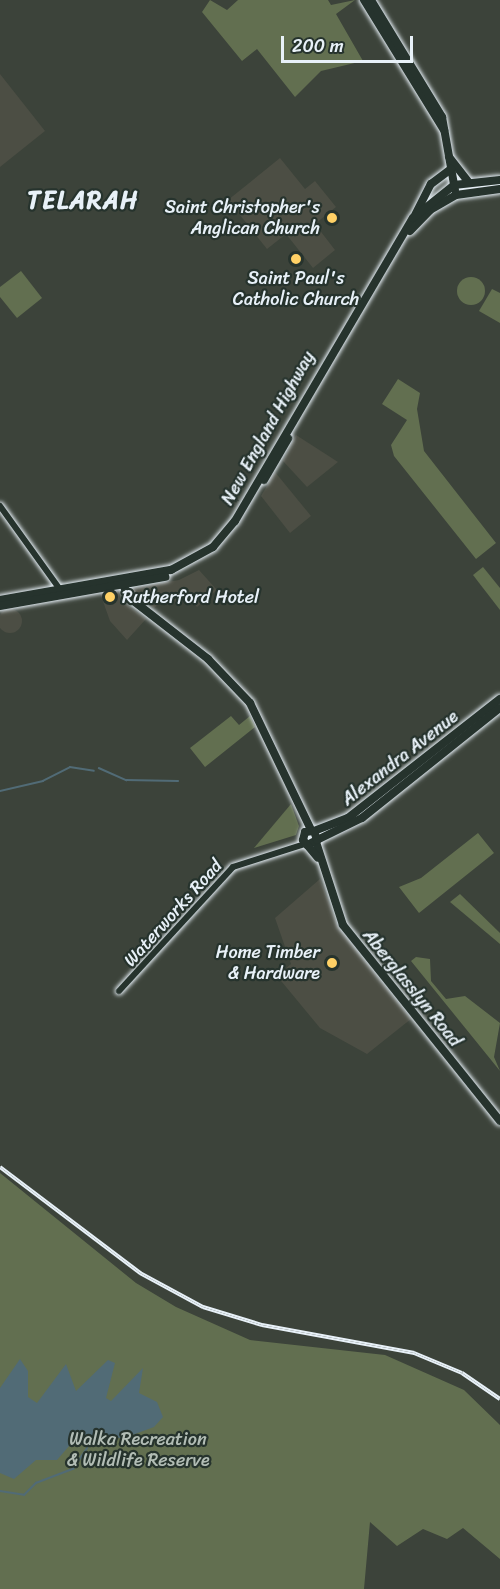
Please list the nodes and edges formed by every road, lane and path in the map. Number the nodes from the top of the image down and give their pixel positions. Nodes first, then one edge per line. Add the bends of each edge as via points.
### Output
1 (364, 0) edge
2 (371, 0) edge
3 (444, 130) junction
4 (448, 156) junction
5 (450, 169) junction
6 (500, 180) edge
7 (468, 181) junction
8 (454, 185) junction
9 (500, 189) edge
10 (456, 195) junction
11 (413, 218) junction
12 (0, 506) edge
13 (116, 579) junction
14 (124, 584) junction
15 (59, 588) junction
16 (0, 600) edge
17 (0, 606) edge
18 (500, 699) edge
19 (500, 708) edge
20 (307, 836) junction
21 (317, 841) junction
22 (320, 862) junction
23 (119, 991) dead end
24 (500, 1121) edge

1 - 3 main road
2 - 3 main road via 439,112
3 - 4 main road
4 - 5 main road
4 - 7 main road
5 - 8 main road
5 - 11 main road via 431,184
6 - 7 highway, New England Highway
7 - 8 highway, New England Highway
8 - 10 main road
8 - 11 highway, New England Highway
9 - 10 highway, New England Highway
10 - 14 highway, New England Highway via 430,210 408,235 222,546 187,570
11 - 13 highway, New England Highway via 224,537 186,565
12 - 15 street
13 - 14 main road
13 - 15 highway, New England Highway
14 - 17 highway, New England Highway
14 - 20 main road via 131,599 203,654 245,697 302,813
15 - 16 highway, New England Highway
18 - 20 main road, Alexandra Avenue via 348,818
19 - 21 main road, Alexandra Avenue via 362,818
20 - 21 main road, Aberglasslyn Road
20 - 22 main road, Aberglasslyn Road
20 - 23 street, Waterworks Road via 233,867
21 - 22 main road, Aberglasslyn Road
22 - 24 main road, Aberglasslyn Road via 343,925

